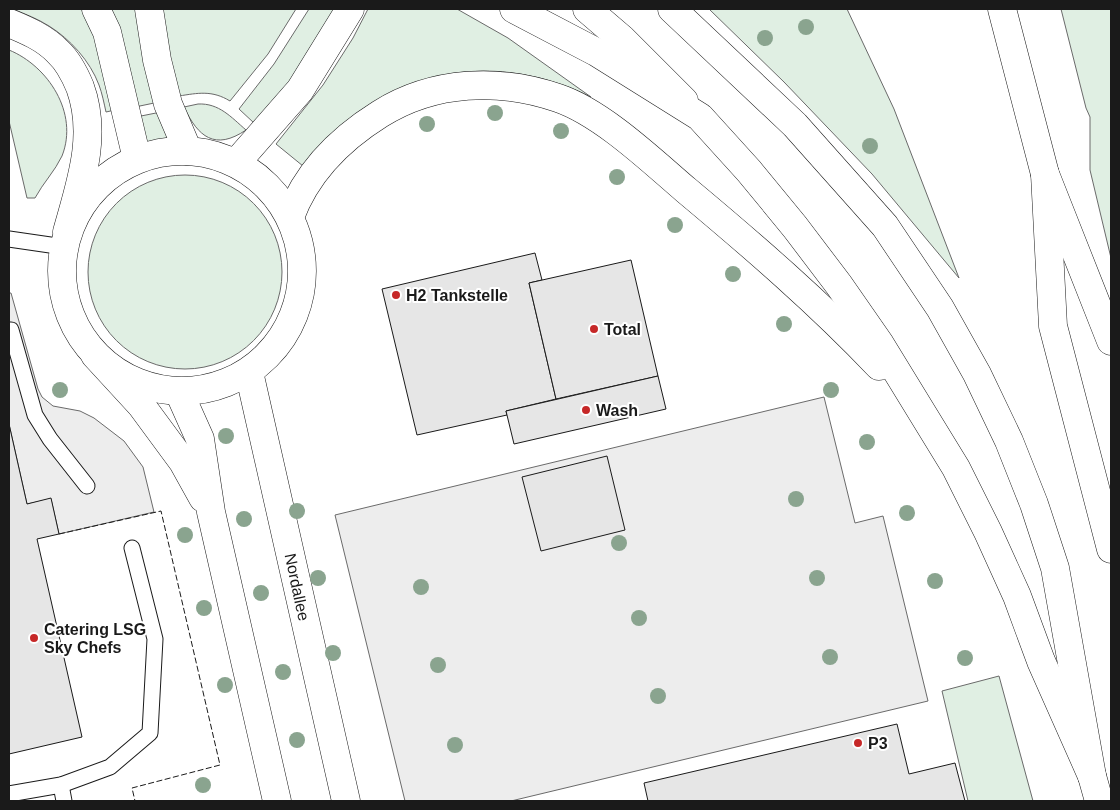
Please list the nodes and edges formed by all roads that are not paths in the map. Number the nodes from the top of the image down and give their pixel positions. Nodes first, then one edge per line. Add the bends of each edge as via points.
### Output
1 (96, 9) edge
2 (149, 9) edge
3 (350, 9) edge
4 (587, 9) edge
5 (672, 9) edge
6 (1002, 9) edge
7 (517, 10) edge
8 (9, 23) edge
9 (700, 117) junction
10 (188, 150) junction
11 (137, 158) junction
12 (236, 163) junction
13 (1045, 174) junction
14 (290, 217) junction
15 (9, 239) edge
16 (65, 240) junction
17 (9, 330) edge
18 (1111, 341) edge
19 (95, 355) junction
20 (249, 372) junction
21 (179, 392) junction
22 (918, 406) junction
23 (87, 486) dead end
24 (211, 512) junction
25 (132, 548) dead end
26 (1111, 548) edge
27 (61, 785) junction
28 (1095, 789) edge
29 (9, 794) edge
30 (64, 801) edge
31 (278, 801) edge
32 (346, 801) edge

1 - 11 main road via 106,32
2 - 10 main road via 168,104
3 - 12 main road via 300,90
4 - 9 main road
5 - 28 main road via 795,125 885,226 940,308 976,374 1013,450 1055,568
6 - 13 main road
7 - 9 main road via 596,52
8 - 16 main road via 40,38 58,52 74,74 83,97 88,121 85,161
9 - 22 main road via 761,184 839,284
10 - 11 main road
10 - 12 main road
11 - 16 main road via 113,172 88,196 76,213
12 - 14 main road via 267,186
13 - 18 main road
13 - 26 main road via 1053,326
14 - 20 main road via 298,238 302,285 293,319 275,348
14 - 22 main road via 309,178 331,152 362,125 406,101 453,87 482,84 506,85 553,96 607,126 735,231 839,326
15 - 16 lane
16 - 19 main road via 61,267 68,312
17 - 23 lane via 34,415
19 - 21 main road via 134,382
19 - 24 main road via 160,431
20 - 21 main road via 204,390
20 - 32 main road, Nordallee
21 - 24 main road via 200,439
22 - 28 main road via 956,468 988,532
24 - 31 main road
25 - 27 lane via 155,639 150,733 110,767
27 - 29 lane
27 - 30 lane

